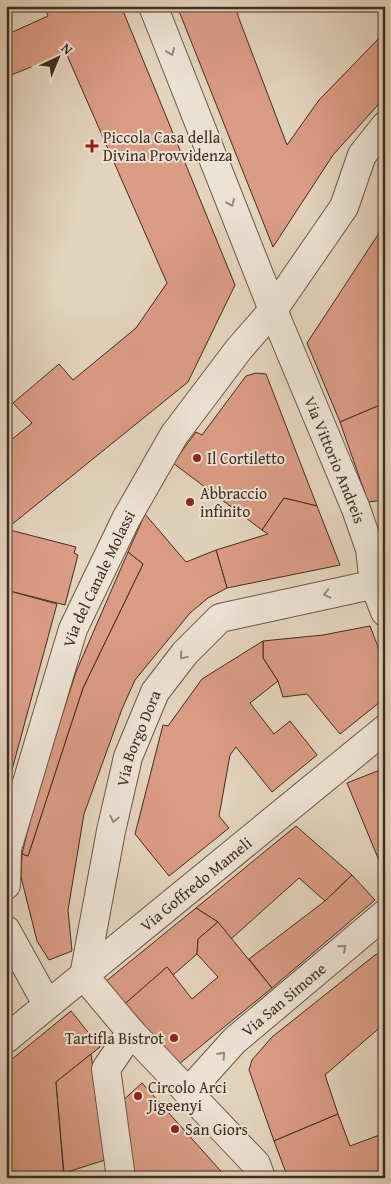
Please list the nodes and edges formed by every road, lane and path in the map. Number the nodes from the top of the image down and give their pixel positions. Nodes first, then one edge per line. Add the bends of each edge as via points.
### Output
1 (153, 6) edge
2 (385, 126) edge
3 (273, 310) junction
4 (380, 583) edge
5 (385, 612) edge
6 (385, 729) edge
7 (6, 885) edge
8 (385, 914) edge
9 (6, 930) edge
10 (84, 976) junction
11 (47, 1004) junction
12 (131, 1032) junction
13 (7, 1036) edge
14 (189, 1091) junction
15 (121, 1178) edge
16 (261, 1178) edge

1 -> 3 street, Via Vittorio Andreis
2 - 3 street via 362,155 344,207
3 - 4 street, Via Vittorio Andreis via 356,509
3 - 7 street, Via del Canale Molassi via 174,435 126,519 73,629 7,849
4 - 5 street, Via Vittorio Andreis
4 -> 10 street, Via Borgo Dora via 220,618 185,653 155,692 128,756
6 - 10 street, Via Goffredo Mameli
14 -> 8 street, Via San Simone via 234,1041
9 - 11 street
10 - 11 street, Via Goffredo Mameli
10 - 12 street
11 - 13 street, Via Goffredo Mameli
12 - 14 street
12 - 15 street via 106,1069
14 - 16 street via 256,1164

